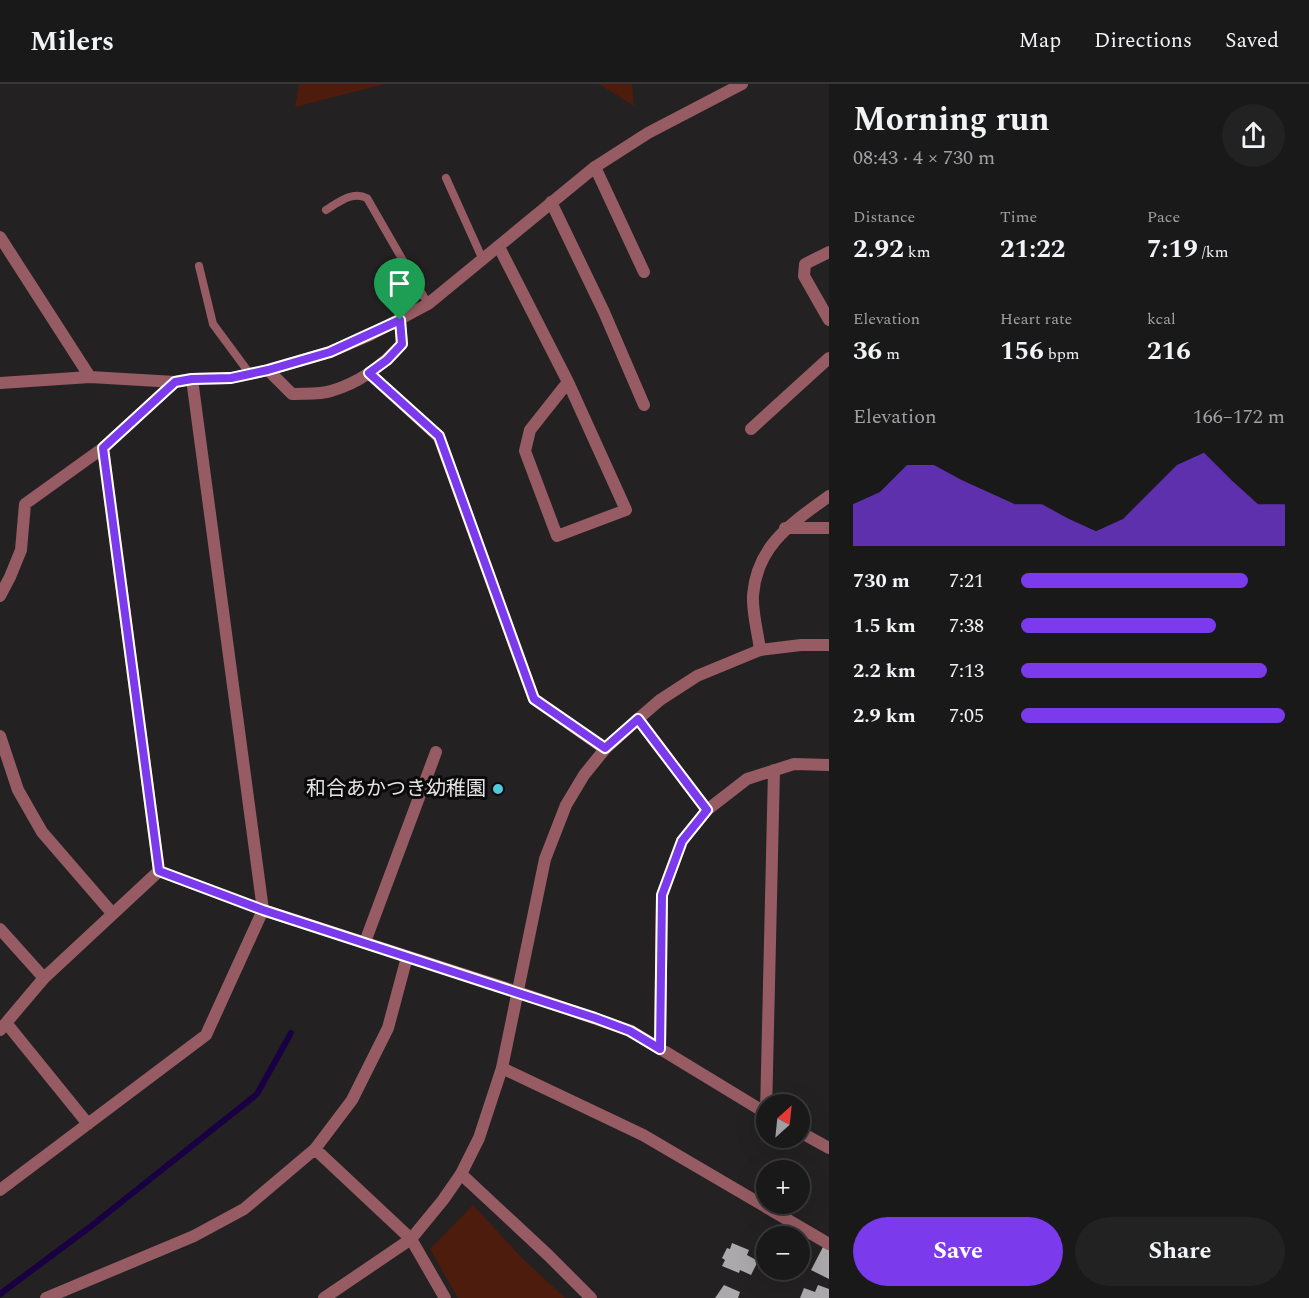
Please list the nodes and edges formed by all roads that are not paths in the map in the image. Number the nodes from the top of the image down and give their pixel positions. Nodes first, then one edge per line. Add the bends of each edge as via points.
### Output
1 (742, 84) edge
2 (595, 167) junction
3 (446, 178) dead end
4 (551, 202) junction
5 (326, 210) dead end
6 (0, 237) edge
7 (499, 248) junction
8 (829, 252) edge
9 (483, 260) junction
10 (199, 266) dead end
11 (644, 272) dead end
12 (428, 304) junction
13 (400, 320) junction
14 (829, 320) edge
15 (829, 358) edge
16 (268, 370) junction
17 (369, 373) junction
18 (249, 374) junction
19 (90, 377) junction
20 (192, 379) junction
21 (175, 382) junction
22 (568, 382) junction
23 (0, 383) edge
24 (644, 405) dead end
25 (751, 429) dead end
26 (103, 448) junction
27 (829, 496) edge
28 (785, 528) junction
29 (829, 528) edge
30 (0, 596) edge
31 (829, 645) edge
32 (760, 650) junction
33 (638, 719) junction
34 (0, 736) edge
35 (605, 748) junction
36 (436, 752) dead end
37 (829, 765) edge
38 (774, 770) junction
39 (707, 810) junction
40 (159, 871) junction
41 (263, 910) junction
42 (112, 913) junction
43 (0, 929) edge
44 (365, 942) junction
45 (407, 957) junction
46 (44, 978) junction
47 (518, 992) junction
48 (3, 1027) edge
49 (660, 1049) junction
50 (502, 1068) junction
51 (766, 1094) edge
52 (756, 1107) edge
53 (88, 1124) junction
54 (810, 1137) edge
55 (829, 1148) edge
56 (315, 1149) junction
57 (461, 1174) junction
58 (0, 1190) edge
59 (411, 1239) junction
60 (829, 1244) edge
61 (46, 1298) edge
62 (324, 1298) edge
63 (445, 1298) edge
64 (591, 1298) edge

1 - 2 street via 648,133
2 - 4 street
2 - 11 street
3 - 9 lane
4 - 7 street
4 - 24 street
5 - 12 lane via 350,196 367,198
6 - 19 street
7 - 9 street
7 - 22 street
8 - 14 street via 805,264 804,276
9 - 12 street
10 - 18 lane via 213,324
12 - 13 street
13 - 16 street via 330,352
13 - 17 street via 402,344
15 - 25 street
16 - 17 street via 292,394 330,392
16 - 18 street
17 - 35 street via 439,436 534,699
18 - 20 street
19 - 21 street
19 - 23 street
20 - 21 street
20 - 41 street
21 - 26 street
22 - 22 street via 626,510 557,536 525,451 530,430
26 - 30 street via 25,504 21,550
26 - 40 street
27 - 28 street
28 - 29 street
28 - 32 street via 767,550 753,596
31 - 32 street
32 - 33 street via 697,676
33 - 35 street
33 - 39 street
34 - 42 street via 18,790 42,832
35 - 47 street via 566,805 545,859
36 - 44 street
37 - 38 street via 794,764
38 - 39 street via 747,779
38 - 51 street
39 - 49 street via 682,841 662,895
40 - 41 street
40 - 42 street
41 - 44 street
41 - 53 street via 206,1035
42 - 46 street
43 - 46 street
44 - 45 street
45 - 47 street
45 - 56 street via 388,1028 352,1100
46 - 48 street
47 - 49 street via 630,1031
47 - 50 street
48 - 53 street
49 - 52 street
50 - 57 street via 479,1138
50 - 60 street via 643,1135
53 - 58 street
54 - 55 street
56 - 59 street
56 - 61 street via 244,1209 194,1236
57 - 59 street
57 - 64 street
59 - 62 street
59 - 63 street

